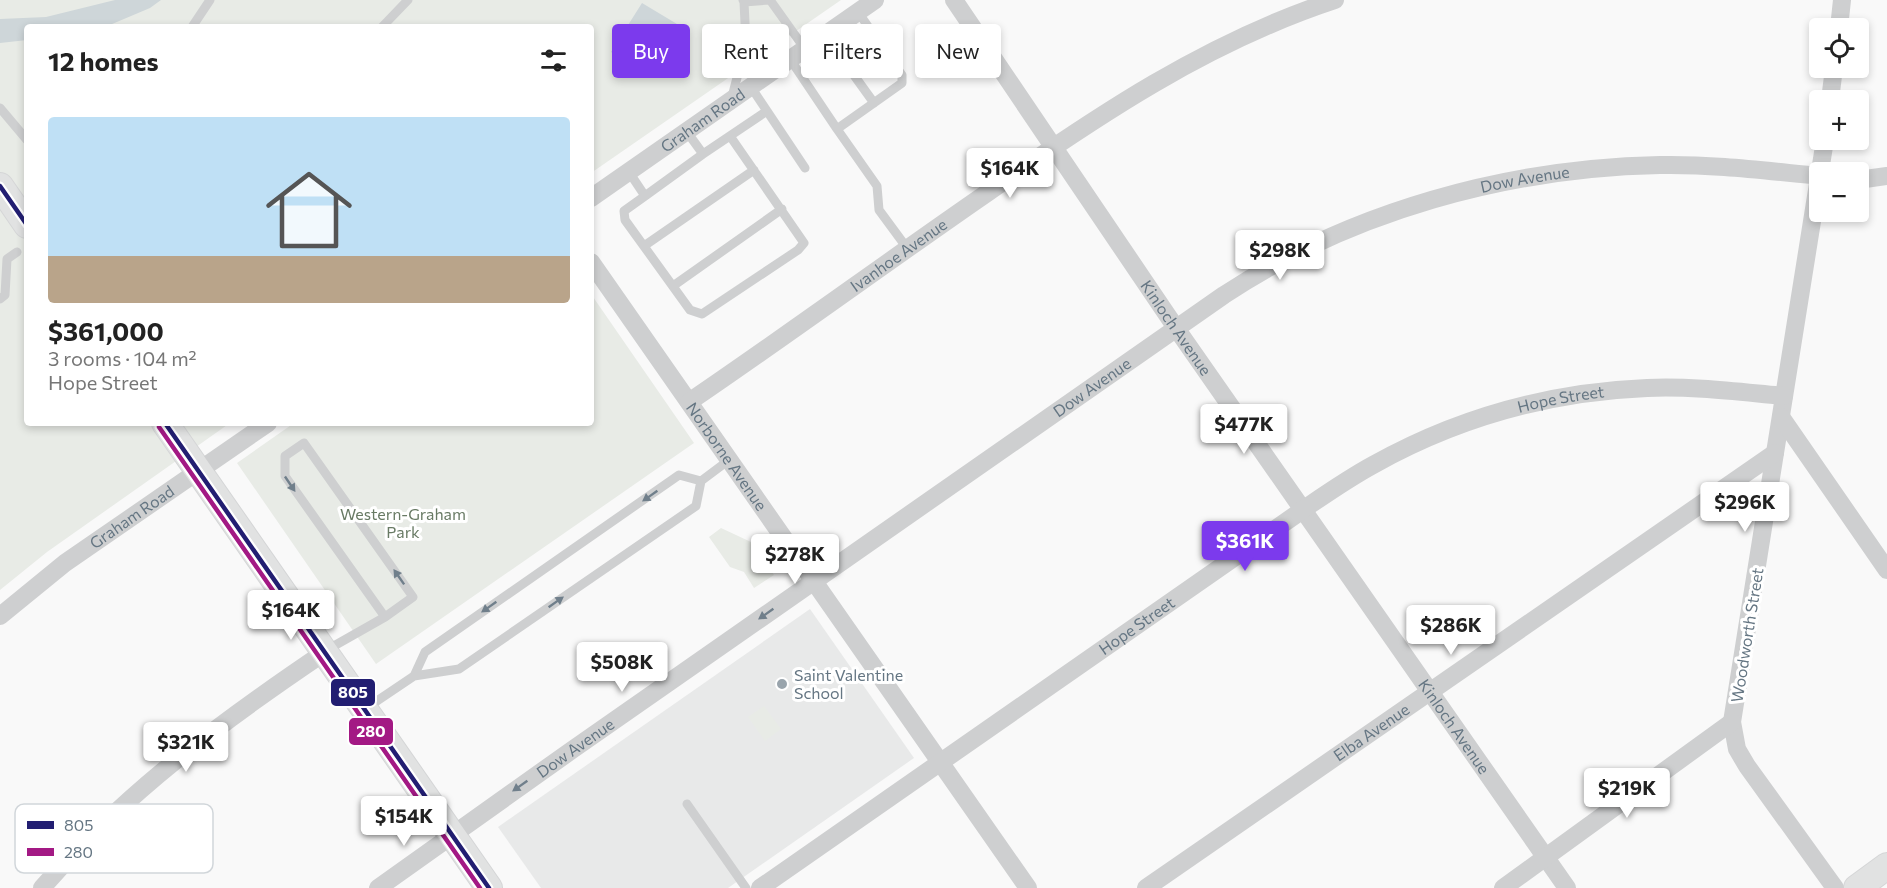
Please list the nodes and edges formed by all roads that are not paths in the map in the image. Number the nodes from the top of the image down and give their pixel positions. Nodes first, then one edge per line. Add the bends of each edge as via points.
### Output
1 (210, 0) edge
2 (408, 0) edge
3 (769, 0) edge
4 (875, 0) edge
5 (954, 0) edge
6 (1335, 0) edge
7 (1842, 0) edge
8 (743, 1) edge
9 (858, 12) junction
10 (1840, 18) edge
11 (194, 24) edge
12 (385, 24) edge
13 (841, 24) edge
14 (801, 51) edge
15 (797, 54) junction
16 (856, 78) edge
17 (751, 87) junction
18 (731, 100) junction
19 (874, 103) junction
20 (0, 108) edge
21 (767, 111) junction
22 (837, 129) junction
23 (687, 132) junction
24 (24, 136) edge
25 (730, 136) junction
26 (1054, 146) junction
27 (703, 154) junction
28 (805, 168) dead end
29 (754, 170) junction
30 (629, 172) junction
31 (1809, 175) edge
32 (1886, 178) edge
33 (1869, 179) edge
34 (0, 186) edge
35 (594, 196) edge
36 (645, 196) junction
37 (782, 209) junction
38 (24, 221) edge
39 (1812, 222) edge
40 (644, 246) junction
41 (907, 248) junction
42 (17, 252) dead end
43 (3, 257) edge
44 (594, 266) edge
45 (673, 286) junction
46 (0, 299) edge
47 (1176, 328) junction
48 (1784, 396) junction
49 (689, 402) junction
50 (1781, 417) junction
51 (167, 426) edge
52 (264, 426) edge
53 (1775, 453) junction
54 (729, 460) junction
55 (198, 471) junction
56 (701, 481) junction
57 (1304, 509) junction
58 (1887, 570) edge
59 (814, 580) junction
60 (0, 616) edge
61 (386, 617) junction
62 (325, 652) junction
63 (414, 676) junction
64 (1430, 693) junction
65 (364, 709) junction
66 (1732, 722) junction
67 (941, 762) junction
68 (123, 804) edge
69 (687, 804) dead end
70 (451, 835) junction
71 (1545, 857) junction
72 (1887, 866) edge
73 (55, 873) edge
74 (42, 888) edge
75 (378, 888) edge
76 (489, 888) edge
77 (746, 888) edge
78 (760, 888) edge
79 (1028, 888) edge
80 (1146, 888) edge
81 (1503, 888) edge
82 (1567, 888) edge
83 (1835, 888) edge
84 (1857, 888) edge

1 - 11 lane
2 - 12 lane
3 - 8 lane
3 - 15 lane
4 - 9 street, Graham Road
5 - 26 street, Kinloch Avenue
6 - 26 street, Ivanhoe Avenue via 1251,33 1167,74
7 - 10 street
8 - 18 lane via 746,43
9 - 13 street, Graham Road
9 - 19 lane via 902,75 902,83
14 - 15 street, Graham Road
15 - 17 street, Graham Road
15 - 22 lane
16 - 19 lane
17 - 18 street, Graham Road
17 - 21 lane
18 - 23 street, Graham Road
19 - 22 lane
20 - 24 lane
21 - 25 lane
21 - 28 lane
22 - 41 lane via 876,186 879,210
23 - 27 lane
23 - 30 street, Graham Road
25 - 27 lane
25 - 29 lane
26 - 41 street, Ivanhoe Avenue
26 - 47 street, Kinloch Avenue
27 - 36 lane
29 - 37 lane
29 - 40 lane
30 - 35 street, Graham Road
30 - 36 lane
31 - 47 street, Dow Avenue via 1660,165 1566,172 1478,188 1397,212 1312,245 1251,277
32 - 33 street
34 - 38 main road
36 - 40 lane via 624,211 625,220
37 - 45 lane
37 - 45 lane via 804,243 798,250 702,314 690,310
39 - 48 street, Woodworth Street
40 - 45 lane
41 - 49 street, Ivanhoe Avenue
42 - 43 lane
43 - 46 lane via 5,295
44 - 49 street, Norborne Avenue
47 - 57 street, Kinloch Avenue
47 - 59 street, Dow Avenue
48 - 50 street, Woodworth Street
48 - 57 street, Hope Street via 1649,388 1546,400 1477,419 1418,442 1371,466
49 - 54 street, Norborne Avenue
50 - 53 street, Woodworth Street
50 - 58 street
51 - 55 main road
52 - 55 street, Graham Road
53 - 64 street, Elba Avenue
53 - 66 street, Woodworth Street
54 - 56 lane
54 - 59 street, Norborne Avenue
55 - 60 street, Graham Road via 65,563
55 - 62 main road
56 -> 63 lane via 680,475 425,652
63 -> 56 lane via 459,669 696,506
57 - 64 street, Kinloch Avenue
57 - 67 street, Hope Street
59 - 67 street, Norborne Avenue
59 -> 70 street, Dow Avenue
61 -> 61 lane via 413,597 304,443 285,456 285,476
61 - 62 lane
62 - 65 main road
62 - 68 street via 212,731
63 - 65 lane
64 - 71 street, Kinloch Avenue
64 - 80 street, Elba Avenue
65 - 70 main road
66 - 71 street
66 - 83 street, Woodworth Street via 1737,749 1747,766
67 - 78 street, Hope Street
67 - 79 street, Norborne Avenue
69 - 77 lane
70 - 75 street, Dow Avenue
70 - 76 main road
71 - 81 street
71 - 82 street, Kinloch Avenue
72 - 84 main road
73 - 74 street

